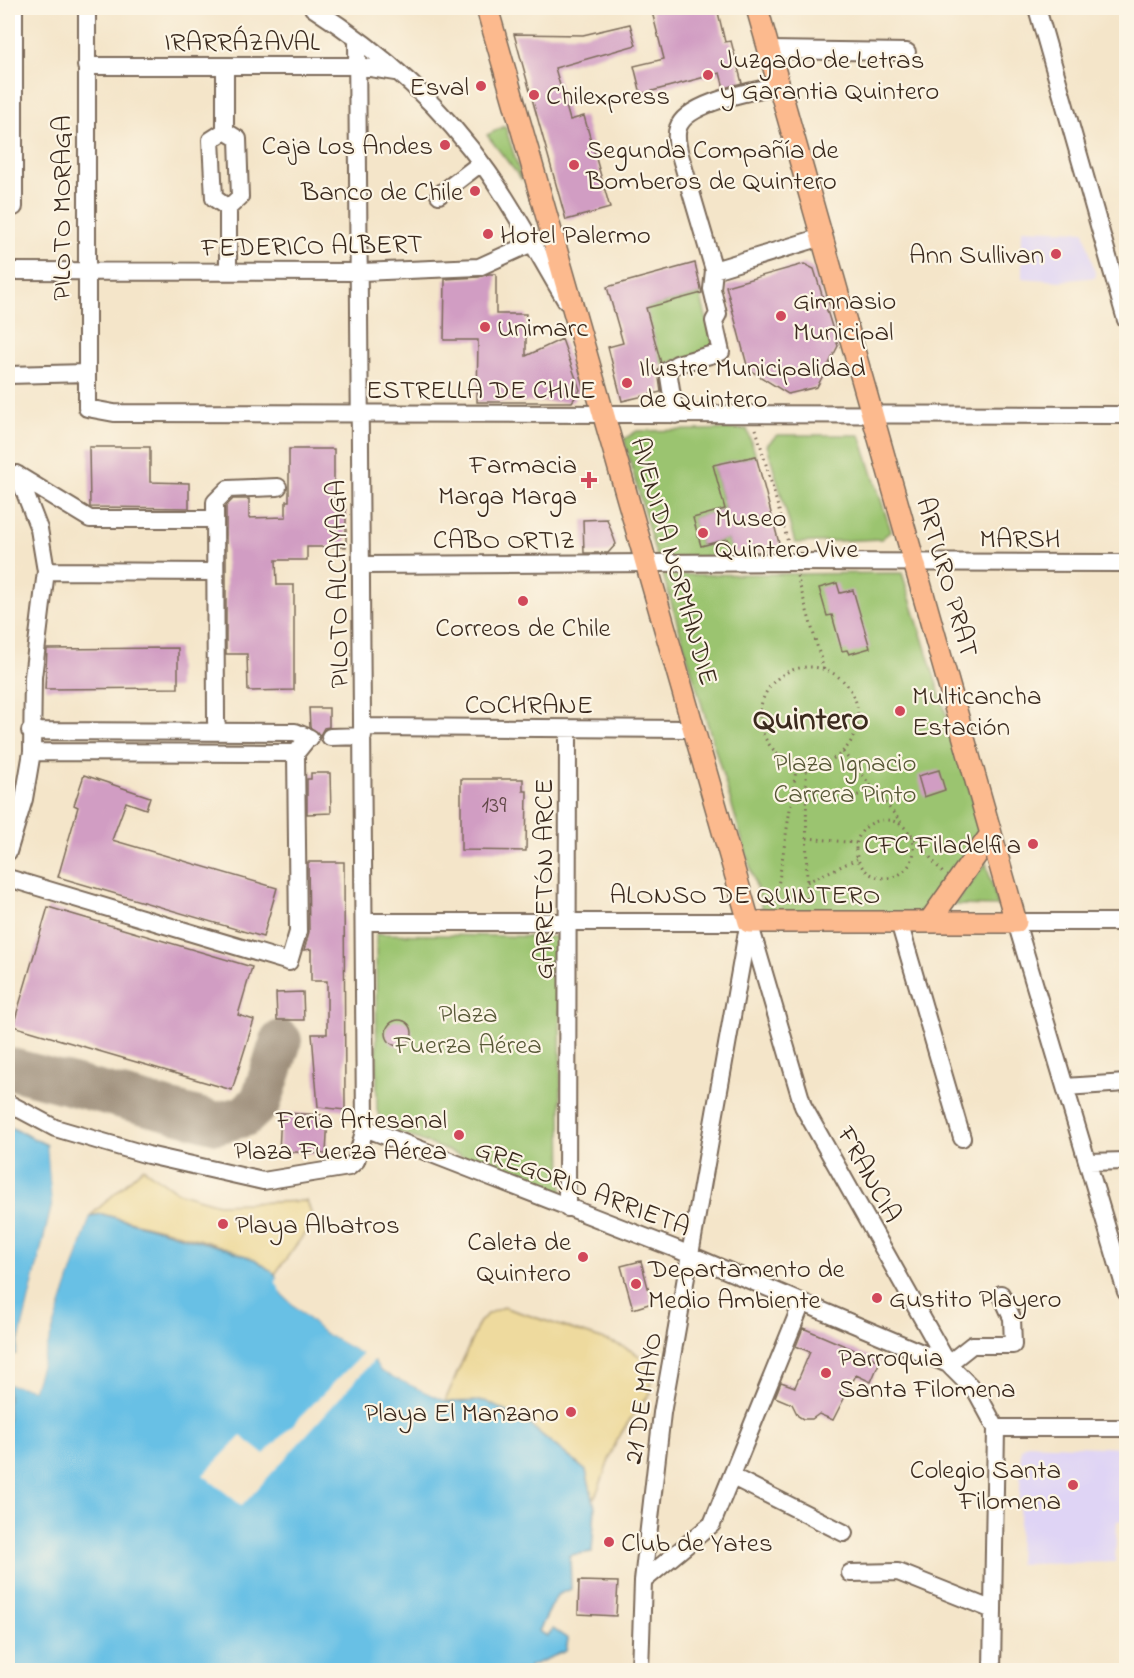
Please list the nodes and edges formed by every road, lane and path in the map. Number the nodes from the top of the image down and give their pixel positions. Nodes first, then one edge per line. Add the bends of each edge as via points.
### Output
1 (14, 8) edge
2 (87, 8) edge
3 (313, 8) edge
4 (487, 8) edge
5 (757, 8) edge
6 (1037, 8) edge
7 (357, 39) junction
8 (769, 50) junction
9 (907, 52) dead end
10 (86, 66) junction
11 (225, 66) junction
12 (358, 66) junction
13 (398, 72) junction
14 (779, 85) junction
15 (11, 119) edge
16 (225, 131) junction
17 (482, 163) junction
18 (439, 195) dead end
19 (14, 207) dead end
20 (228, 208) junction
21 (822, 237) junction
22 (532, 243) junction
23 (714, 270) junction
24 (228, 271) junction
25 (8, 272) edge
26 (88, 272) junction
27 (361, 272) junction
28 (576, 317) junction
29 (1126, 320) edge
30 (87, 373) junction
31 (8, 375) edge
32 (87, 408) joint
33 (361, 414) junction
34 (603, 414) junction
35 (675, 415) junction
36 (752, 415) junction
37 (1126, 415) edge
38 (873, 416) junction
39 (13, 472) edge
40 (278, 487) dead end
41 (215, 519) junction
42 (793, 562) junction
43 (646, 563) junction
44 (914, 563) junction
45 (1126, 563) edge
46 (362, 565) junction
47 (46, 571) junction
48 (215, 572) junction
49 (824, 670) junction
50 (693, 729) junction
51 (568, 730) junction
52 (30, 731) junction
53 (218, 732) junction
54 (364, 732) junction
55 (330, 737) dead end
56 (32, 752) junction
57 (843, 752) junction
58 (296, 753) junction
59 (797, 764) junction
60 (806, 764) junction
61 (871, 789) junction
62 (792, 792) junction
63 (806, 798) junction
64 (904, 825) junction
65 (991, 834) junction
66 (807, 838) junction
67 (856, 843) junction
68 (8, 852) edge
69 (857, 859) junction
70 (8, 878) edge
71 (807, 883) junction
72 (954, 886) junction
73 (364, 922) junction
74 (749, 922) junction
75 (773, 922) junction
76 (807, 922) junction
77 (899, 922) junction
78 (929, 922) junction
79 (1016, 922) junction
80 (1126, 922) edge
81 (569, 923) junction
82 (1126, 1083) edge
83 (1065, 1087) junction
84 (8, 1103) edge
85 (365, 1128) junction
86 (962, 1138) dead end
87 (1126, 1161) edge
88 (1088, 1162) junction
89 (567, 1208) junction
90 (691, 1257) junction
91 (1126, 1292) edge
92 (1001, 1294) dead end
93 (802, 1303) junction
94 (948, 1364) junction
95 (996, 1428) junction
96 (1126, 1428) edge
97 (733, 1477) junction
98 (844, 1533) dead end
99 (850, 1573) dead end
100 (643, 1581) junction
101 (993, 1610) junction
102 (640, 1671) edge
103 (992, 1671) edge

1 - 15 street
2 - 10 street, PILOTO MORAGA
3 - 7 street
4 - 28 main road, AVENIDA NORMANDIE
5 - 8 main road, ARTURO PRAT
6 - 29 street
7 - 12 street, PILOTO ALCAYAGA
7 - 13 street
8 - 9 street
8 - 14 main road, ARTURO PRAT
10 - 11 street, IRARRÁZAVAL
10 - 26 street, PILOTO MORAGA
11 - 12 street, IRARRÁZAVAL
11 - 16 street
12 - 13 street, IRARRÁZAVAL
12 - 27 street, PILOTO ALCAYAGA
13 - 17 street
14 - 21 main road, ARTURO PRAT
14 - 23 street via 710,104 683,119 678,128 680,155
15 - 19 street
16 - 20 street via 238,139 240,197
16 - 20 street via 211,140 214,198
17 - 18 street
17 - 22 street
20 - 24 street
21 - 23 street
21 - 38 main road, ARTURO PRAT
22 - 27 street, FEDERICO ALBERT via 479,267
22 - 28 street
23 - 35 street via 712,289 718,315 714,321 721,352 668,370
24 - 26 street, FEDERICO ALBERT
24 - 27 street, FEDERICO ALBERT
25 - 26 street, FEDERICO ALBERT
26 - 30 street, PILOTO MORAGA
27 - 33 street, PILOTO ALCAYAGA
28 - 34 main road, AVENIDA NORMANDIE
30 - 31 street
30 - 32 street, PILOTO MORAGA
32 - 33 street, ESTRELLA DE CHILE via 114,412
33 - 34 street, ESTRELLA DE CHILE
33 - 46 street, PILOTO ALCAYAGA
34 - 35 street, ESTRELLA DE CHILE
34 - 43 main road, AVENIDA NORMANDIE
35 - 36 street, ESTRELLA DE CHILE
36 - 38 street, ESTRELLA DE CHILE
36 - 42 path
37 - 38 street, ESTRELLA DE CHILE
38 - 44 main road, ARTURO PRAT
39 - 41 street via 90,519
39 - 47 street via 39,529
40 - 41 street via 228,489 216,502
41 - 48 street
42 - 43 street, CABO ORTIZ
42 - 44 street, MARSH
42 - 49 path
43 - 46 street, CABO ORTIZ
43 - 50 main road, AVENIDA NORMANDIE
44 - 45 street, MARSH
44 - 65 main road, ARTURO PRAT
46 - 54 street, PILOTO ALCAYAGA
47 - 48 street
47 - 52 street
48 - 53 street
49 - 57 path via 846,683 857,704 854,737
49 - 59 path via 796,668 784,674 771,685 762,702 762,733 781,757
50 - 51 street, COCHRANE
50 - 74 main road, AVENIDA NORMANDIE
51 - 54 street, COCHRANE
51 - 81 street, GARRETÓN ARCE
52 - 53 street
52 - 56 street
53 - 58 street via 295,732 309,738
54 - 55 street, COCHRANE
54 - 73 street, PILOTO ALCAYAGA
56 - 58 street
56 - 68 street via 24,799
57 - 60 path via 828,761
57 - 61 path
58 - 70 street via 298,932 289,962
59 - 60 path
59 - 62 path
60 - 63 path
61 - 63 path via 835,801
61 - 64 path
62 - 63 path
62 - 75 path
63 - 66 path
64 - 67 path via 885,819 873,822 862,830
64 - 69 path via 915,844 914,858 907,869 895,877 880,878 865,871
64 - 72 path
65 - 72 main road
65 - 79 main road, ARTURO PRAT
66 - 67 path
66 - 71 path
67 - 69 path
69 - 71 path
71 - 76 path
72 - 78 main road
73 - 81 street, ALONSO DE QUINTERO
73 - 85 street, PILOTO ALCAYAGA
74 - 75 main road, ALONSO DE QUINTERO
74 - 81 street, ALONSO DE QUINTERO
74 - 90 street, 21 DE MAYO
74 - 94 street, FRANCIA via 803,1106
75 - 76 main road, ALONSO DE QUINTERO
76 - 77 main road, ALONSO DE QUINTERO
77 - 78 main road, ALONSO DE QUINTERO
77 - 86 street
78 - 79 main road, ALONSO DE QUINTERO
79 - 80 street, ALONSO DE QUINTERO
79 - 83 street, ARTURO PRAT
81 - 89 street, GARRETÓN ARCE
82 - 83 street
83 - 88 street, ARTURO PRAT
84 - 85 street, PILOTO ALCAYAGA via 55,1128 148,1155 263,1181 349,1167 356,1161
85 - 89 street, GREGORIO ARRIETA
87 - 88 street
88 - 91 street, ARTURO PRAT
89 - 90 street, GREGORIO ARRIETA
90 - 93 street, GREGORIO ARRIETA
90 - 100 street, 21 DE MAYO via 662,1413
92 - 94 street via 1012,1318 1013,1344 972,1345
93 - 94 street, GREGORIO ARRIETA
93 - 97 street
94 - 95 street, FRANCIA via 977,1393
95 - 96 street
95 - 101 street
97 - 98 street
97 - 100 street via 712,1524
99 - 101 street via 898,1572
100 - 102 street, 21 DE MAYO
101 - 103 street

